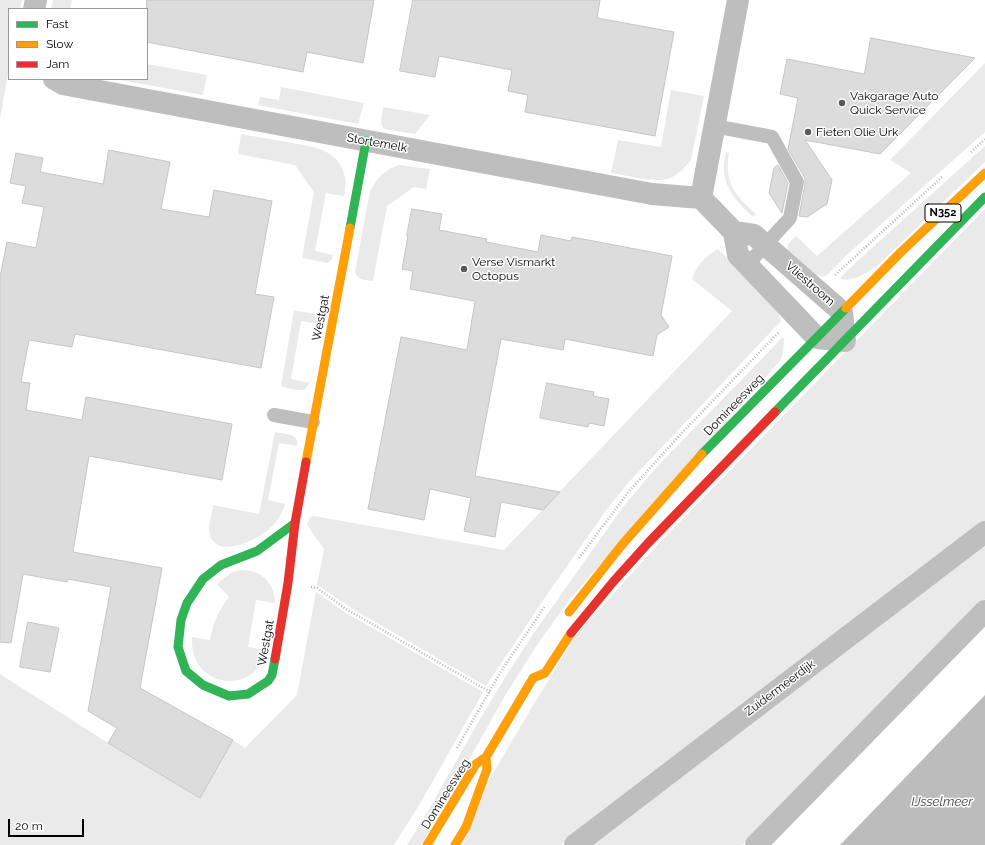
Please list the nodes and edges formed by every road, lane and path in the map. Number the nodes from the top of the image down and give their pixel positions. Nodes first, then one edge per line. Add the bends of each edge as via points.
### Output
1 (738, 0) edge
2 (56, 80) edge
3 (714, 126) junction
4 (985, 139) edge
5 (366, 141) junction
6 (968, 155) dead end
7 (985, 173) edge
8 (945, 175) dead end
9 (701, 198) junction
10 (985, 198) edge
11 (734, 232) junction
12 (766, 245) junction
13 (747, 265) junction
14 (832, 278) dead end
15 (842, 312) junction
16 (817, 338) junction
17 (845, 341) junction
18 (274, 415) dead end
19 (314, 422) junction
20 (295, 523) junction
21 (985, 532) edge
22 (318, 588) dead end
23 (985, 611) edge
24 (565, 618) dead end
25 (533, 665) dead end
26 (533, 678) junction
27 (490, 692) dead end
28 (486, 757) junction
29 (428, 845) edge
30 (455, 845) edge
31 (575, 845) edge
32 (756, 845) edge

1 - 3 street
2 - 5 street, Stortemelk via 73,86
3 - 9 street
3 - 12 lane via 772,137 797,182 790,218
4 - 6 path
5 - 9 street, Stortemelk via 652,194
5 - 19 main road, Westgat
7 - 15 main road, Domineesweg / N352
8 - 14 path
9 - 11 street
10 - 17 main road, Domineesweg / N352
11 - 12 street, Vliestroom via 754,235
11 - 13 street via 738,255
12 - 13 lane
12 - 15 street, Vliestroom
13 - 16 street
15 - 16 main road, Domineesweg
15 - 17 street, Vliestroom
16 - 17 street
16 - 24 main road, Domineesweg via 677,481 616,552
17 - 26 main road, Domineesweg via 649,542 580,623 545,673
18 - 19 lane
19 - 20 main road, Westgat
20 - 20 main road, Westgat via 288,583 272,675 268,681 248,694 229,696 203,685 186,671 178,647 181,620 187,603 203,579 221,565 257,551
21 - 31 street, Zuidermeerdijk
22 - 27 path via 346,608
23 - 32 street
25 - 26 main road
26 - 28 main road, Domineesweg
28 - 29 main road, Domineesweg via 476,764
28 - 30 main road, Domineesweg via 487,769 466,827

